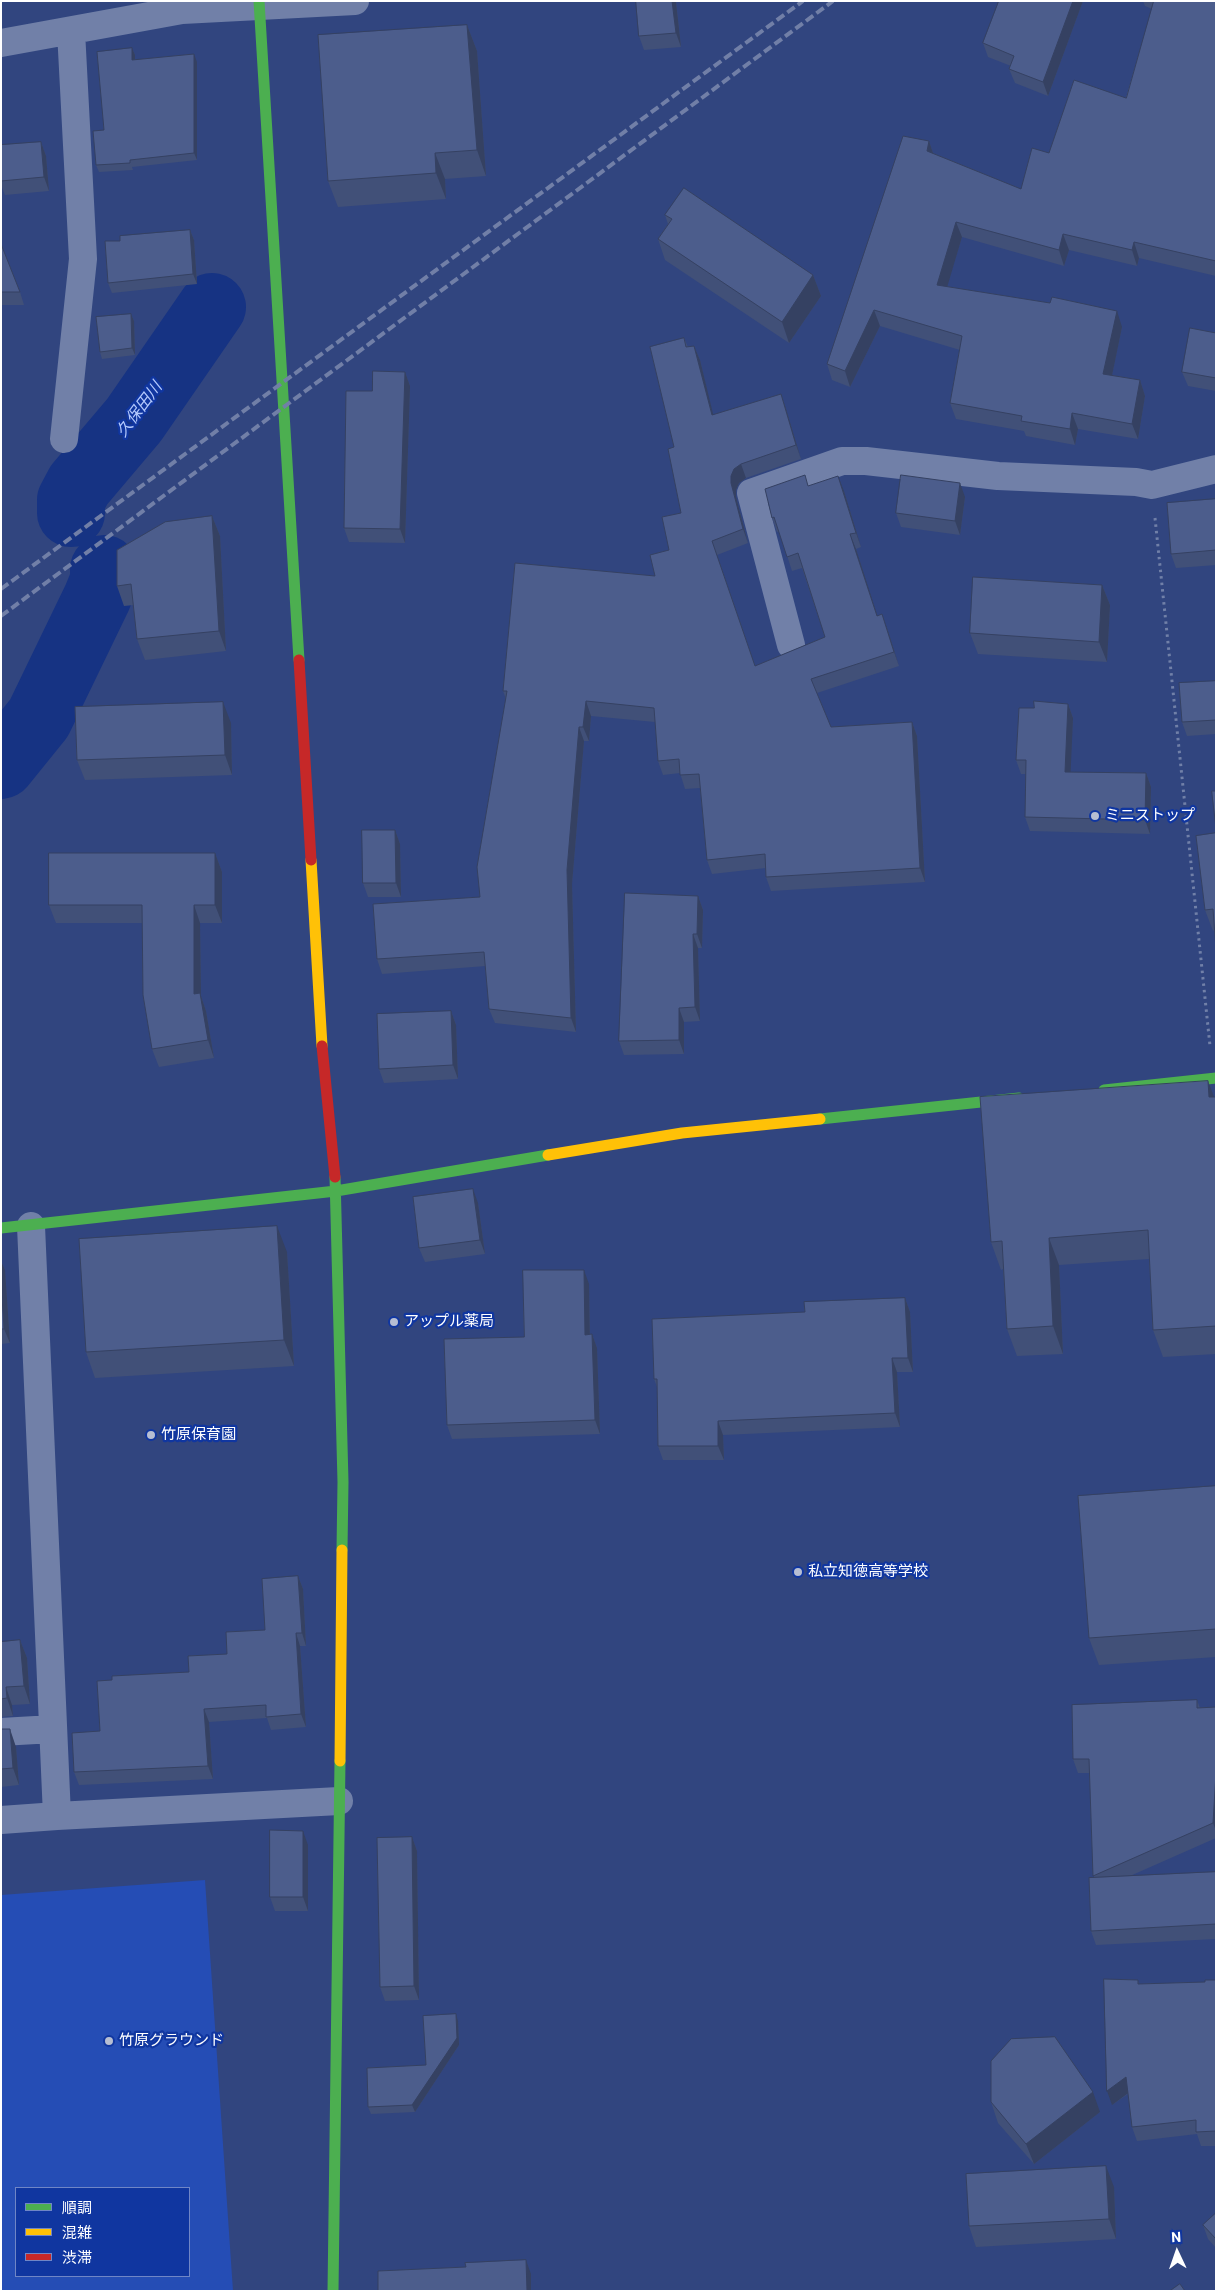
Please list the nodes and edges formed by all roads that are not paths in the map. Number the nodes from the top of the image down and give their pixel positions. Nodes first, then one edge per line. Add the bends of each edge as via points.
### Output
1 (259, 1) edge
2 (355, 1) edge
3 (71, 31) junction
4 (1, 43) edge
5 (64, 439) dead end
6 (1216, 469) edge
7 (790, 645) dead end
8 (1215, 1078) edge
9 (1096, 1090) edge
10 (1026, 1098) edge
11 (336, 1191) junction
12 (32, 1226) junction
13 (1, 1228) edge
14 (53, 1729) junction
15 (1, 1732) edge
16 (339, 1802) junction
17 (57, 1816) junction
18 (1, 1820) edge
19 (333, 2291) edge

1 - 11 street via 324,1078
2 - 3 street via 182,10
3 - 4 street
3 - 5 street via 83,259
6 - 7 street via 1152,485 998,476 842,461 751,493
8 - 9 street
10 - 11 street via 682,1133
11 - 12 street
11 - 16 street via 343,1482
12 - 13 street
12 - 14 street
14 - 15 street
14 - 17 street
16 - 17 street
16 - 19 street
17 - 18 street

